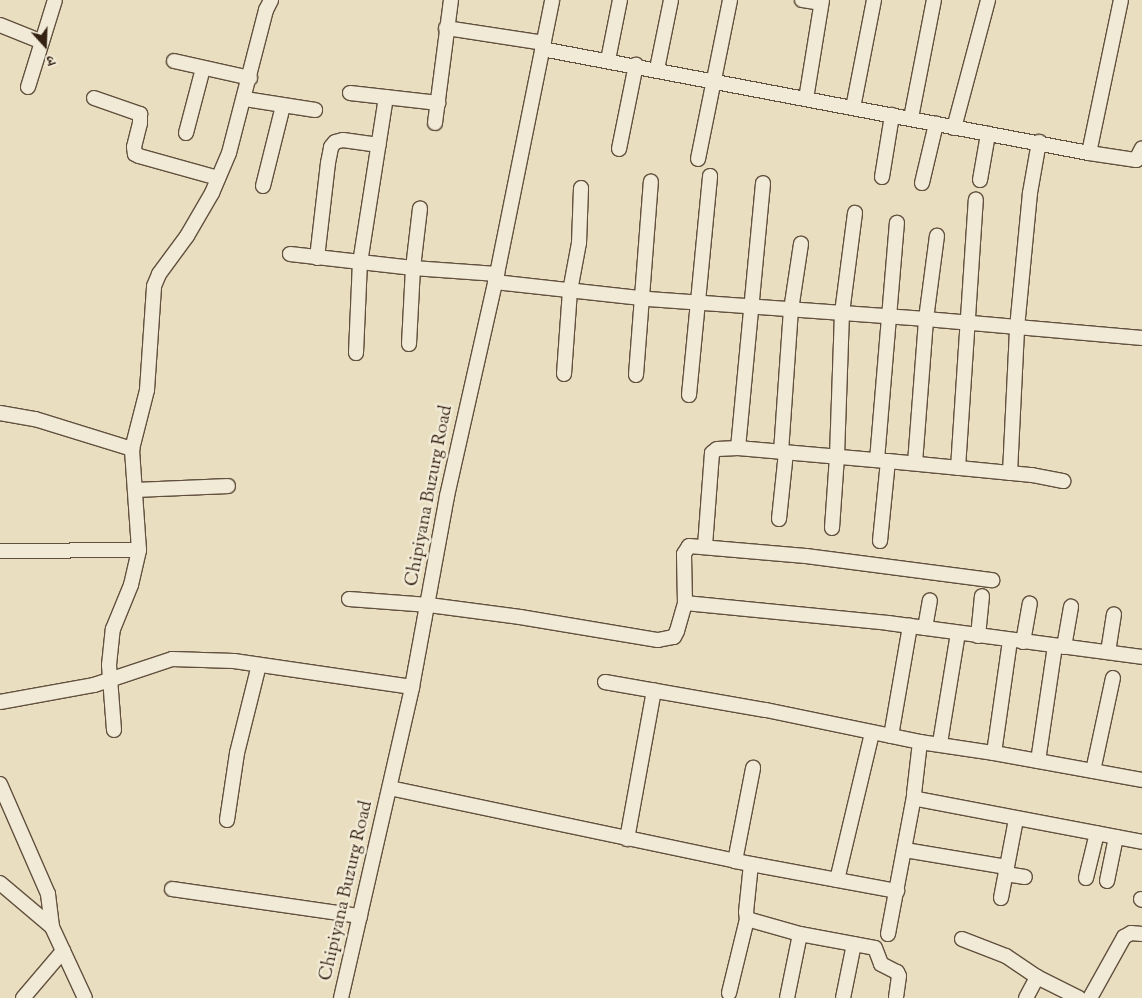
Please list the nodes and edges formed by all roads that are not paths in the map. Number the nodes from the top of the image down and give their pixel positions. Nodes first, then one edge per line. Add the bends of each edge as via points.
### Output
1 (55, 0) edge
2 (272, 0) edge
3 (451, 0) edge
4 (552, 0) edge
5 (620, 0) edge
6 (671, 0) edge
7 (730, 0) edge
8 (802, 0) edge
9 (874, 0) edge
10 (934, 0) edge
11 (988, 0) edge
12 (1121, 0) edge
13 (822, 2) edge
14 (0, 25) edge
15 (446, 28) junction
16 (42, 42) junction
17 (543, 46) junction
18 (608, 60) junction
19 (174, 61) dead end
20 (636, 65) junction
21 (203, 68) junction
22 (657, 69) junction
23 (250, 78) junction
24 (714, 81) junction
25 (28, 87) dead end
26 (350, 94) dead end
27 (386, 97) junction
28 (94, 98) dead end
29 (245, 98) junction
30 (806, 99) junction
31 (438, 103) junction
32 (283, 106) junction
33 (853, 108) junction
34 (315, 110) dead end
35 (892, 115) junction
36 (911, 118) junction
37 (435, 123) dead end
38 (936, 124) junction
39 (954, 128) junction
40 (186, 133) dead end
41 (988, 134) junction
42 (1039, 142) junction
43 (379, 145) junction
44 (1142, 148) edge
45 (619, 149) dead end
46 (1089, 152) junction
47 (698, 159) dead end
48 (710, 176) dead end
49 (882, 177) dead end
50 (218, 178) junction
51 (980, 180) dead end
52 (651, 182) dead end
53 (763, 183) dead end
54 (922, 183) dead end
55 (263, 186) dead end
56 (581, 188) dead end
57 (976, 200) dead end
58 (420, 208) dead end
59 (855, 212) dead end
60 (896, 223) dead end
61 (937, 236) dead end
62 (801, 244) dead end
63 (290, 254) dead end
64 (317, 258) junction
65 (360, 263) junction
66 (413, 268) junction
67 (496, 278) junction
68 (570, 291) junction
69 (642, 299) junction
70 (699, 303) junction
71 (750, 306) junction
72 (791, 310) junction
73 (842, 313) junction
74 (888, 317) junction
75 (926, 319) junction
76 (967, 323) junction
77 (1017, 328) junction
78 (1142, 338) edge
79 (409, 344) dead end
80 (356, 353) dead end
81 (564, 374) dead end
82 (636, 375) dead end
83 (689, 395) dead end
84 (0, 413) edge
85 (738, 448) junction
86 (132, 449) junction
87 (783, 452) junction
88 (837, 456) junction
89 (882, 460) junction
90 (914, 463) junction
91 (958, 468) junction
92 (1010, 473) junction
93 (1063, 481) dead end
94 (228, 486) dead end
95 (136, 490) junction
96 (779, 519) dead end
97 (832, 528) dead end
98 (880, 540) dead end
99 (705, 546) junction
100 (139, 550) junction
101 (0, 552) edge
102 (992, 580) dead end
103 (982, 596) dead end
104 (349, 599) dead end
105 (930, 600) dead end
106 (685, 603) junction
107 (1030, 604) dead end
108 (429, 605) junction
109 (1071, 607) dead end
110 (1114, 614) dead end
111 (910, 626) junction
112 (926, 628) junction
113 (958, 633) junction
114 (978, 636) junction
115 (1017, 641) junction
116 (1060, 647) junction
117 (1108, 652) junction
118 (1142, 657) edge
119 (259, 665) junction
120 (109, 678) junction
121 (1114, 678) dead end
122 (605, 682) dead end
123 (412, 687) junction
124 (654, 690) junction
125 (0, 702) edge
126 (114, 730) dead end
127 (872, 733) junction
128 (891, 736) junction
129 (920, 742) junction
130 (940, 743) junction
131 (994, 753) junction
132 (1038, 761) junction
133 (753, 768) dead end
134 (1093, 771) junction
135 (1142, 780) edge
136 (0, 784) edge
137 (390, 788) junction
138 (914, 797) junction
139 (1016, 819) junction
140 (227, 820) dead end
141 (1097, 833) junction
142 (1116, 837) junction
143 (627, 839) junction
144 (1142, 842) edge
145 (905, 850) junction
146 (735, 861) junction
147 (751, 864) junction
148 (1007, 870) junction
149 (1025, 877) dead end
150 (1086, 878) dead end
151 (837, 880) junction
152 (1107, 881) dead end
153 (0, 883) edge
154 (172, 889) dead end
155 (897, 891) junction
156 (1001, 898) dead end
157 (360, 916) junction
158 (747, 918) junction
159 (52, 927) junction
160 (800, 934) junction
161 (888, 934) dead end
162 (1142, 934) edge
163 (962, 939) dead end
164 (854, 944) junction
165 (63, 951) junction
166 (1038, 977) junction
167 (729, 993) dead end
168 (23, 998) edge
169 (85, 998) edge
170 (341, 998) edge
171 (787, 998) edge
172 (843, 998) edge
173 (896, 998) edge
174 (1026, 998) edge
175 (1080, 998) edge
176 (1090, 998) edge

1 - 16 street
2 - 23 street via 266,10
3 - 15 street
4 - 17 street, Chipiyana Buzurg Road
5 - 18 street
6 - 22 street
7 - 24 street
8 - 13 street
9 - 33 street
10 - 36 street
11 - 39 street
12 - 46 street
13 - 30 street
14 - 16 street
15 - 17 street
15 - 31 street
16 - 25 street
17 - 18 street
17 - 67 street, Chipiyana Buzurg Road
18 - 20 street
19 - 21 street
20 - 22 street
20 - 45 street
21 - 23 street
21 - 40 street
22 - 24 street
23 - 29 street
24 - 30 street
24 - 47 street
26 - 27 street
27 - 31 street
27 - 43 street
28 - 50 street via 140,114 134,147 138,156
29 - 32 street
29 - 50 street
30 - 33 street
31 - 37 street
32 - 34 street
32 - 55 street
33 - 35 street
35 - 36 street
35 - 49 street
36 - 38 street
38 - 39 street
38 - 54 street
39 - 41 street
41 - 42 street
41 - 51 street
42 - 46 street
42 - 77 street via 1030,193
43 - 64 street via 343,140 335,142 332,147
43 - 65 street
44 - 46 street via 1136,160
48 - 70 street
50 - 86 street via 186,236 156,279 147,390
52 - 69 street
53 - 71 street
56 - 68 street via 579,243
57 - 76 street
58 - 66 street
59 - 73 street
60 - 74 street
61 - 75 street
62 - 72 street
63 - 64 street
64 - 65 street
65 - 66 street
65 - 80 street
66 - 67 street
66 - 79 street
67 - 68 street
67 - 108 street, Chipiyana Buzurg Road via 447,496
68 - 69 street
68 - 81 street
69 - 70 street
69 - 82 street
70 - 71 street
70 - 83 street
71 - 72 street
71 - 85 street
72 - 73 street
72 - 87 street
73 - 74 street
73 - 88 street
74 - 75 street
74 - 89 street
75 - 76 street
75 - 90 street
76 - 77 street
76 - 91 street
77 - 78 street
77 - 92 street
84 - 86 street via 35,419
85 - 87 street
85 - 99 street via 713,451
86 - 95 street
87 - 88 street
87 - 96 street
88 - 89 street
88 - 97 street
89 - 90 street
89 - 98 street
90 - 91 street
91 - 92 street
92 - 93 street
94 - 95 street
95 - 100 street
99 - 102 street via 880,564
99 - 106 street via 686,549
100 - 101 street
100 - 120 street via 131,585 113,629
103 - 114 street
104 - 108 street
105 - 112 street
106 - 108 street via 674,636 658,640
106 - 111 street
107 - 115 street
108 - 123 street, Chipiyana Buzurg Road
109 - 116 street
110 - 117 street
111 - 112 street
111 - 128 street
112 - 113 street
113 - 114 street
113 - 130 street
114 - 115 street
115 - 116 street
115 - 131 street
116 - 117 street
116 - 132 street
117 - 118 street
119 - 120 street via 194,658 172,659
119 - 123 street
119 - 140 street via 237,753
120 - 125 street via 94,685
120 - 126 street
121 - 134 street
122 - 124 street
123 - 137 street, Chipiyana Buzurg Road
124 - 127 street
124 - 143 street
127 - 128 street
127 - 151 street
128 - 129 street
129 - 130 street
129 - 138 street
130 - 131 street
131 - 132 street
132 - 134 street
133 - 146 street
134 - 135 street
136 - 159 street via 48,894
137 - 143 street
137 - 157 street, Chipiyana Buzurg Road
138 - 139 street
138 - 145 street
139 - 141 street
139 - 148 street
141 - 142 street
141 - 150 street
142 - 144 street
142 - 152 street
143 - 146 street
145 - 148 street
145 - 155 street
146 - 147 street
147 - 151 street
147 - 158 street
148 - 149 street
148 - 156 street
151 - 155 street
153 - 159 street
154 - 157 street
155 - 161 street
157 - 170 street, Chipiyana Buzurg Road
158 - 160 street
158 - 167 street
159 - 165 street
160 - 164 street
160 - 171 street
162 - 176 street via 1124,937
163 - 166 street via 1006,956
164 - 172 street
164 - 173 street via 875,948 881,964 897,972
165 - 168 street
165 - 169 street
166 - 174 street
166 - 175 street

